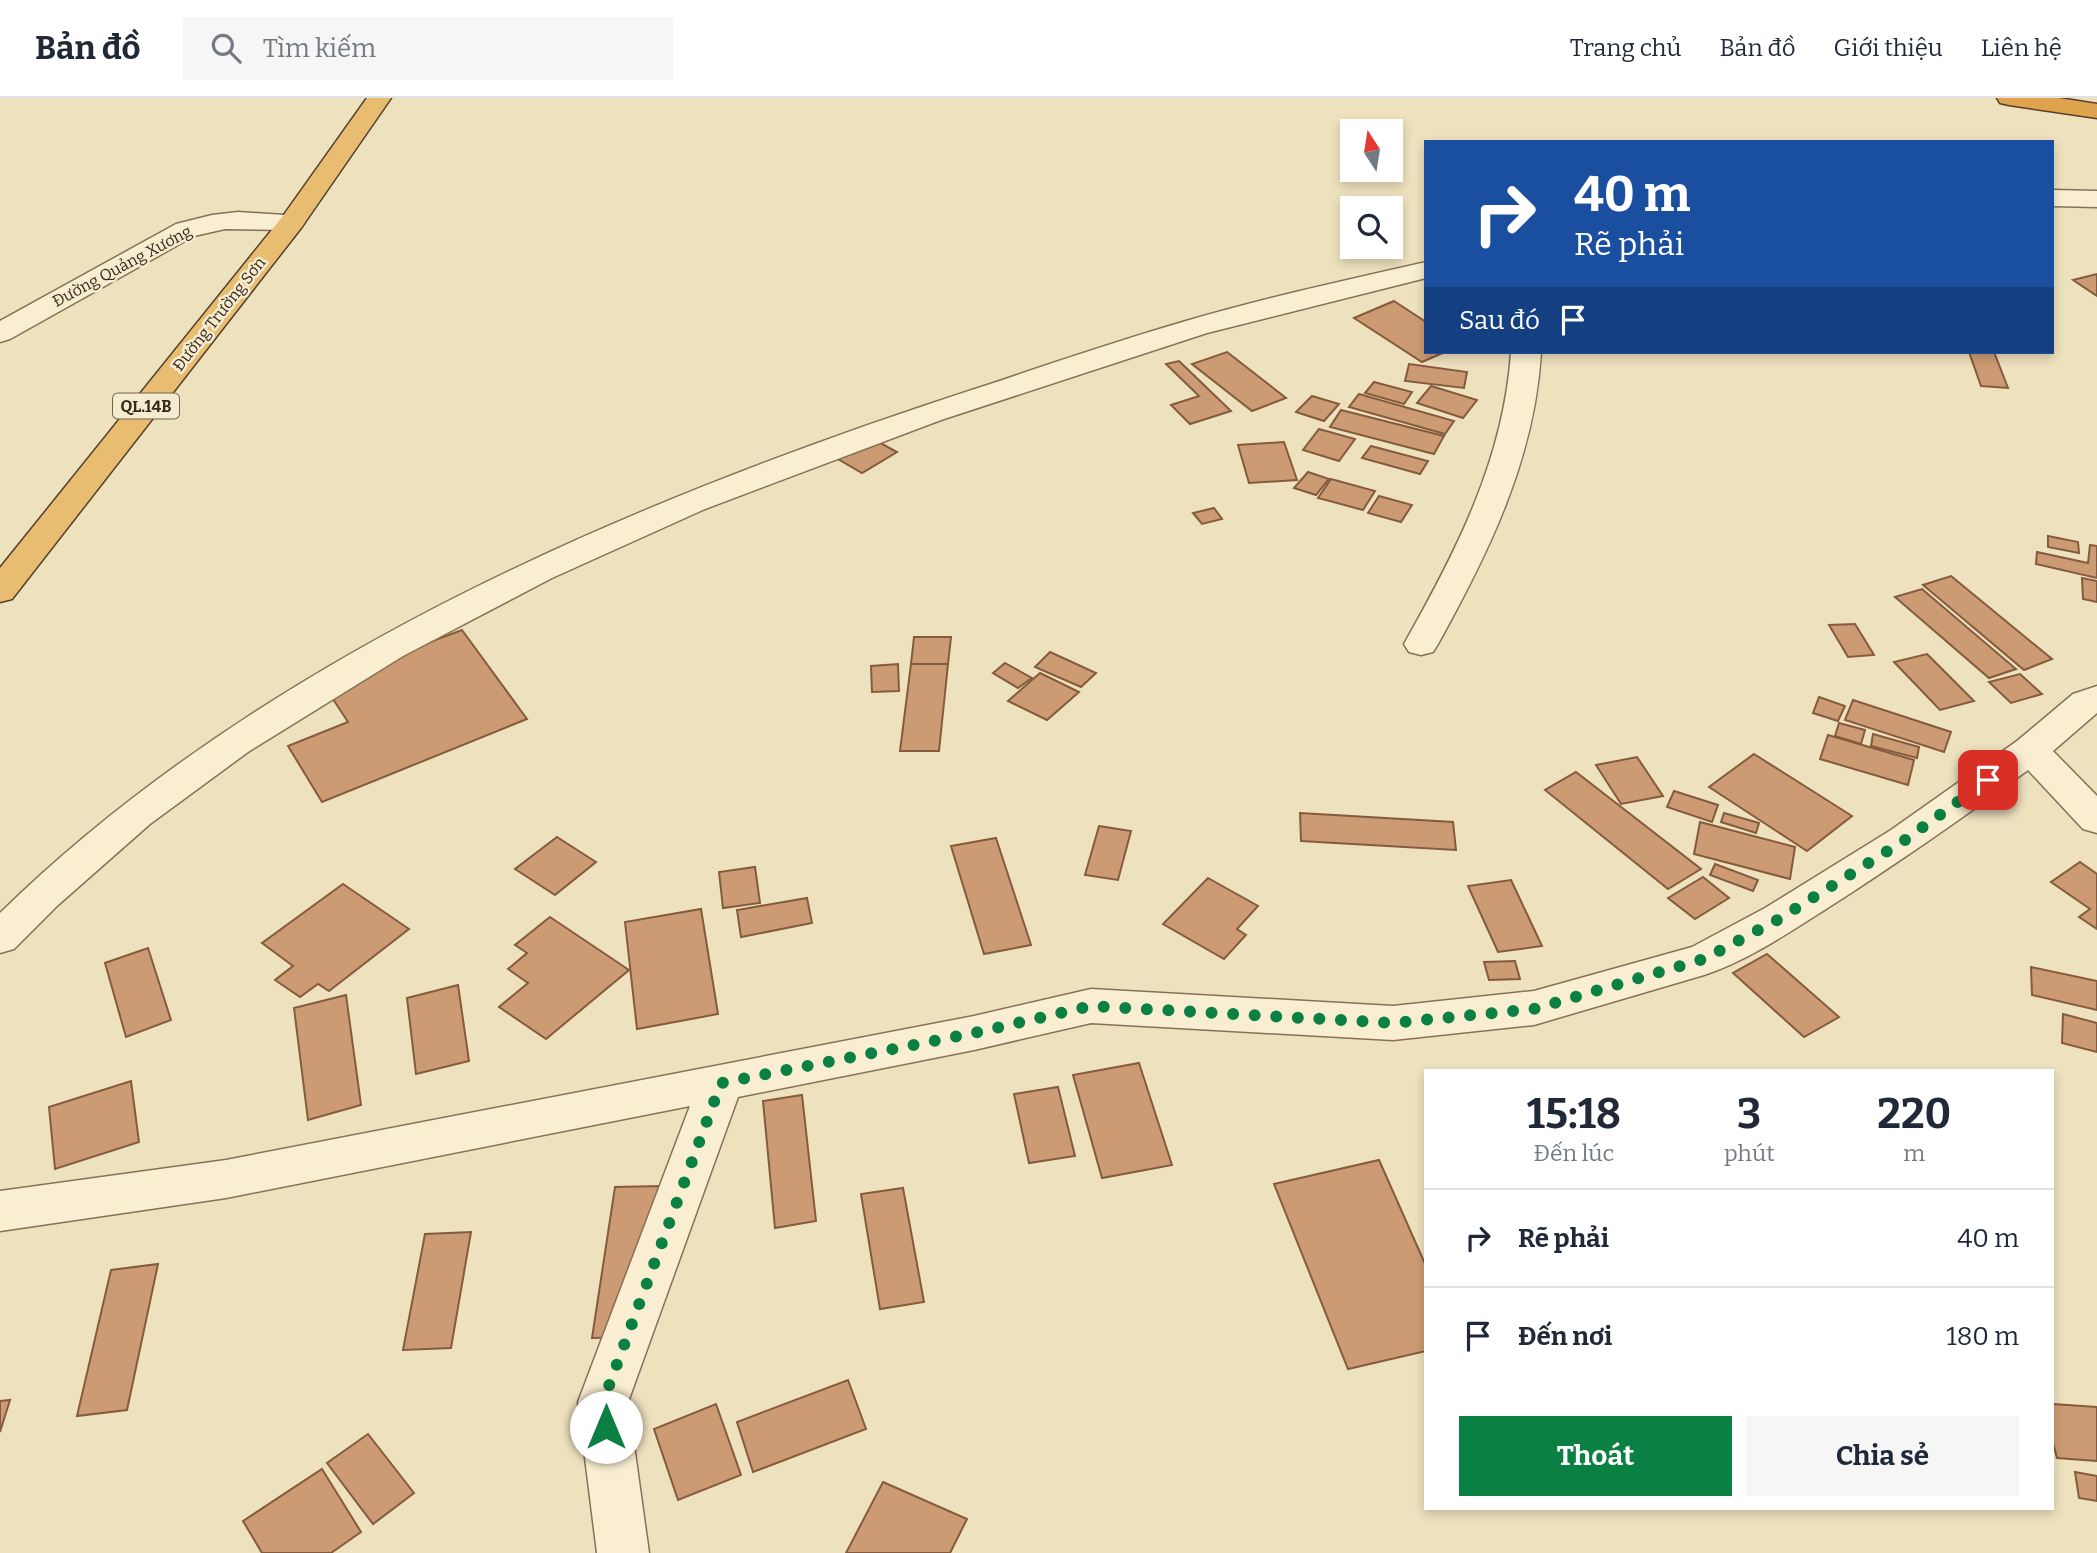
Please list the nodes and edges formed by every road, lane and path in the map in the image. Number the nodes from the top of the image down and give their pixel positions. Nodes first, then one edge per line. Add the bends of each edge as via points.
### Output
1 (379, 98) edge
2 (2010, 98) edge
3 (2097, 111) edge
4 (2054, 198) edge
5 (2097, 199) edge
6 (292, 222) junction
7 (1424, 270) edge
8 (0, 333) edge
9 (1526, 354) edge
10 (0, 591) edge
11 (1421, 644) dead end
12 (2097, 698) edge
13 (2030, 750) junction
14 (2097, 819) edge
15 (0, 938) edge
16 (721, 1083) junction
17 (0, 1211) edge
18 (623, 1553) edge

1 - 6 highway, Đường Trường Sơn / QL.14B
2 - 3 highway
4 - 5 street
6 - 8 street, Đường Quảng Xương via 233,219 185,230
6 - 10 highway, Đường Trường Sơn / QL.14B
7 - 15 street via 1223,320 888,426 767,471 564,557 330,681 214,755 117,830
9 - 11 street via 1515,427 1500,477 1457,581
12 - 13 street
13 - 14 street
13 - 16 street via 1905,840 1779,919 1704,959 1534,1009 1393,1023 1091,1006
16 - 17 street via 226,1179
16 - 18 street via 603,1402

